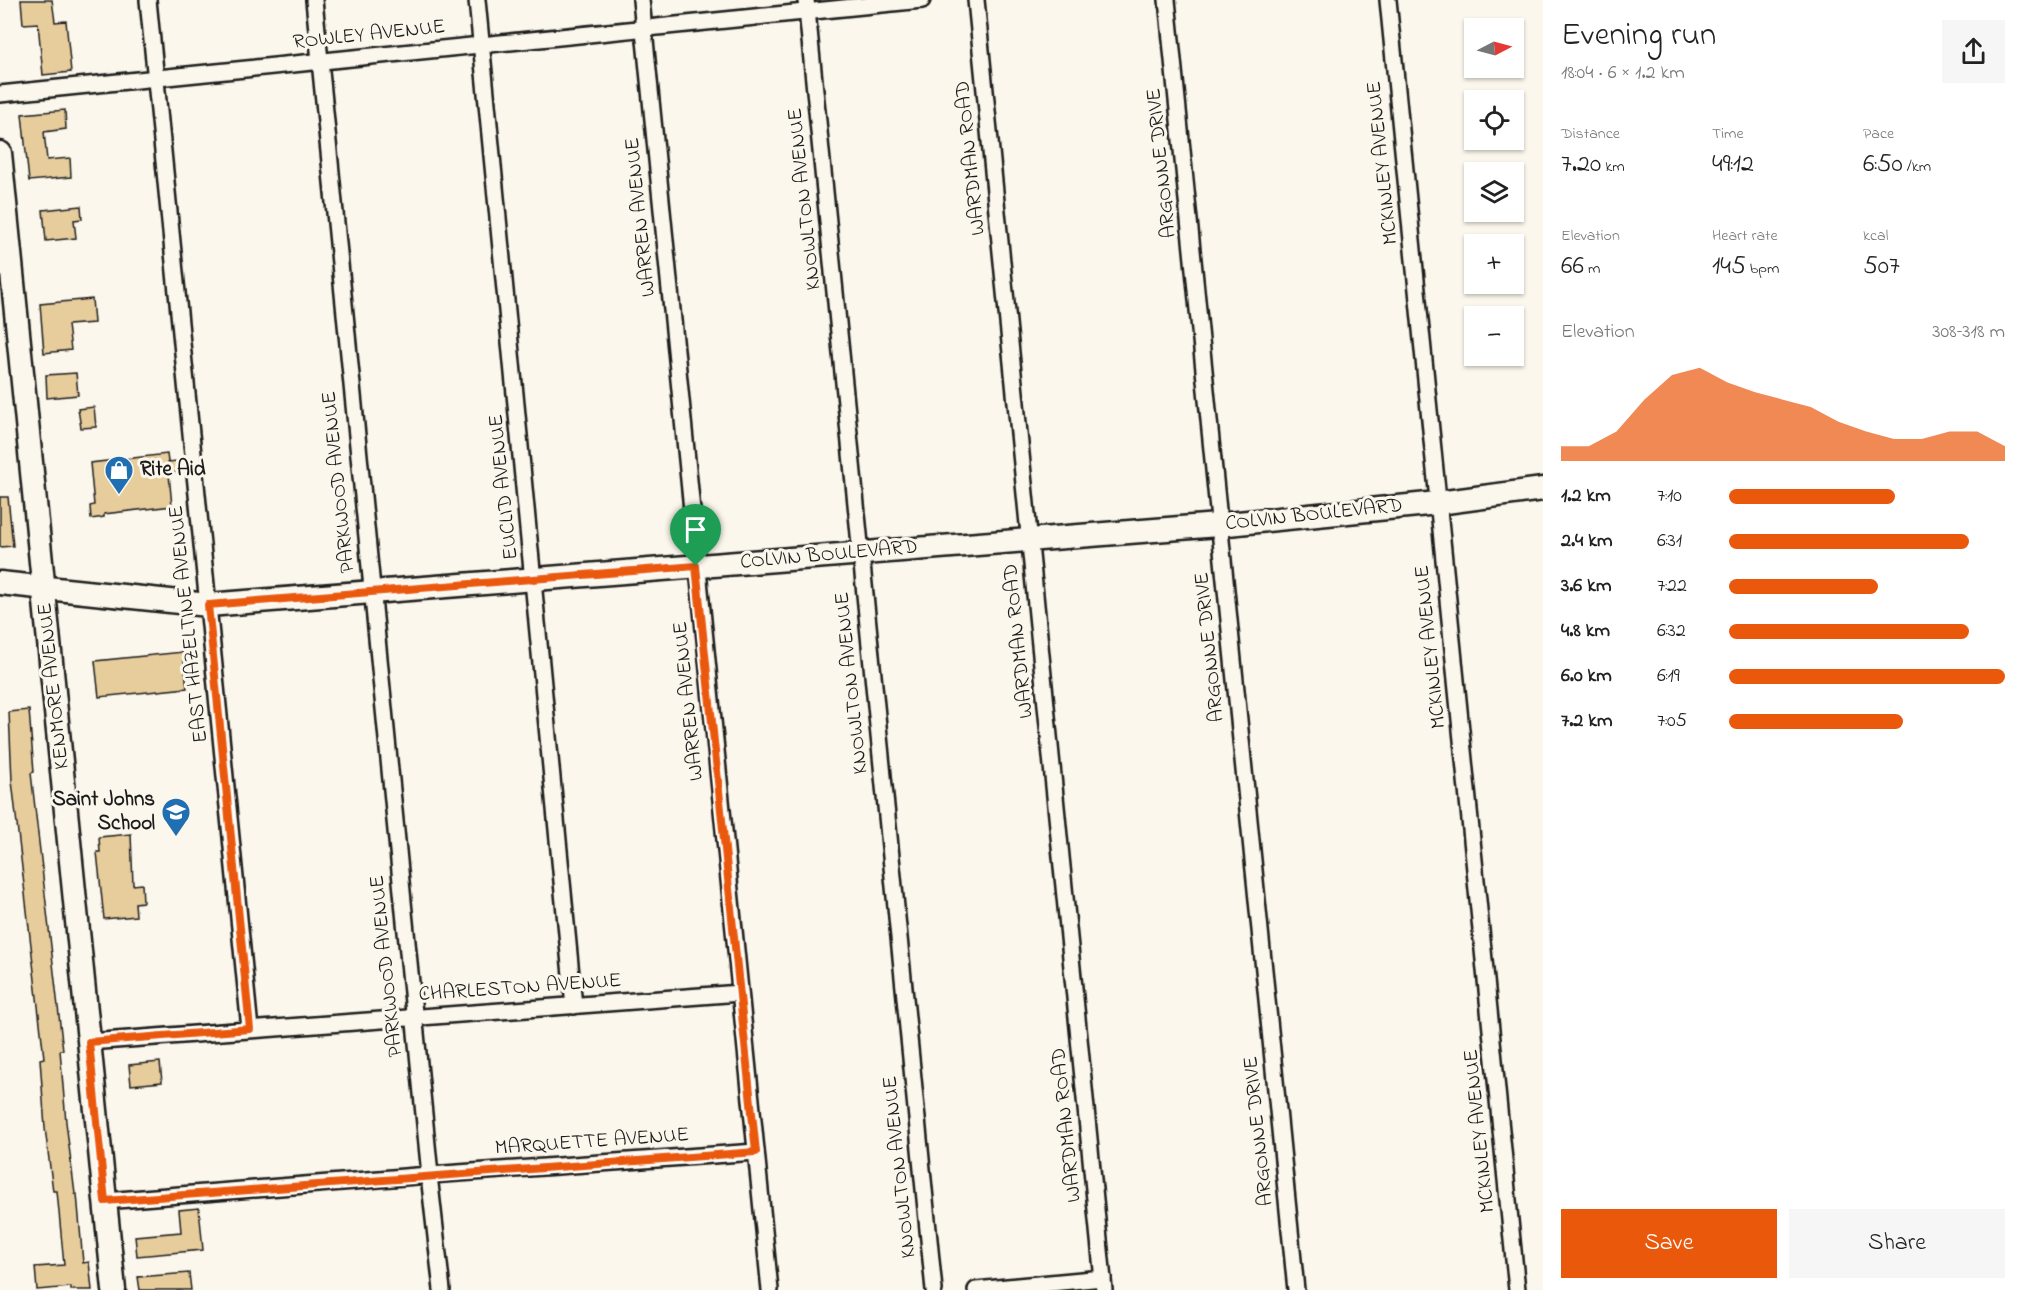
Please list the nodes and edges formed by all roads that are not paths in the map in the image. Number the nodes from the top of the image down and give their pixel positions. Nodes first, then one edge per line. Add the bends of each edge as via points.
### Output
1 (148, 0) edge
2 (314, 0) edge
3 (477, 0) edge
4 (641, 0) edge
5 (922, 0) edge
6 (976, 0) edge
7 (1167, 0) edge
8 (1388, 0) edge
9 (806, 6) edge
10 (644, 28) junction
11 (482, 45) junction
12 (320, 61) junction
13 (156, 78) junction
14 (0, 94) edge
15 (0, 153) edge
16 (1543, 489) edge
17 (1438, 503) junction
18 (1218, 525) junction
19 (1029, 540) junction
20 (861, 553) junction
21 (696, 566) junction
22 (535, 579) junction
23 (0, 583) edge
24 (43, 586) junction
25 (371, 592) junction
26 (208, 605) junction
27 (740, 993) junction
28 (574, 1006) junction
29 (413, 1017) junction
30 (250, 1029) junction
31 (89, 1042) junction
32 (756, 1152) junction
33 (430, 1175) junction
34 (105, 1201) junction
35 (1103, 1284) edge
36 (114, 1290) edge
37 (442, 1290) edge
38 (770, 1290) edge
39 (934, 1290) edge
40 (976, 1290) edge
41 (1296, 1290) edge
42 (1517, 1290) edge

1 - 13 street, EAST HAZELTINE AVENUE
2 - 12 street, PARKWOOD AVENUE
3 - 11 street, EUCLID AVENUE
4 - 10 street, WARREN AVENUE
5 - 9 street, ROWLEY AVENUE
6 - 19 street, WARDMAN ROAD
7 - 18 street, ARGONNE DRIVE
8 - 17 street, MCKINLEY AVENUE
9 - 10 street, ROWLEY AVENUE
9 - 20 street, KNOWLTON AVENUE
10 - 11 street, ROWLEY AVENUE
10 - 21 street, WARREN AVENUE
11 - 12 street, ROWLEY AVENUE
11 - 22 street, EUCLID AVENUE
12 - 13 street, ROWLEY AVENUE
12 - 25 street, PARKWOOD AVENUE
13 - 14 street, ROWLEY AVENUE
13 - 26 street, EAST HAZELTINE AVENUE
15 - 24 street, KENMORE AVENUE
16 - 17 street, COLVIN BOULEVARD
17 - 18 street, COLVIN BOULEVARD
17 - 42 street, MCKINLEY AVENUE
18 - 19 street, COLVIN BOULEVARD
18 - 41 street, ARGONNE DRIVE
19 - 20 street, COLVIN BOULEVARD
19 - 35 street, WARDMAN ROAD
20 - 21 street, COLVIN BOULEVARD
20 - 39 street, KNOWLTON AVENUE
21 - 22 street, COLVIN BOULEVARD
21 - 27 street, WARREN AVENUE
22 - 25 street, COLVIN BOULEVARD
22 - 28 street, EUCLID AVENUE
23 - 24 street, COLVIN BOULEVARD
24 - 26 street, COLVIN BOULEVARD
24 - 31 street, KENMORE AVENUE
25 - 26 street, COLVIN BOULEVARD
25 - 29 street, PARKWOOD AVENUE
26 - 30 street, EAST HAZELTINE AVENUE
27 - 28 street, CHARLESTON AVENUE
27 - 32 street, WARREN AVENUE
28 - 29 street, CHARLESTON AVENUE
29 - 30 street, CHARLESTON AVENUE
29 - 33 street, PARKWOOD AVENUE
30 - 31 street, CHARLESTON AVENUE
31 - 34 street, KENMORE AVENUE
32 - 33 street, MARQUETTE AVENUE
32 - 38 street, WARREN AVENUE
33 - 34 street, MARQUETTE AVENUE
33 - 37 street, PARKWOOD AVENUE
34 - 36 street, KENMORE AVENUE
35 - 40 street

